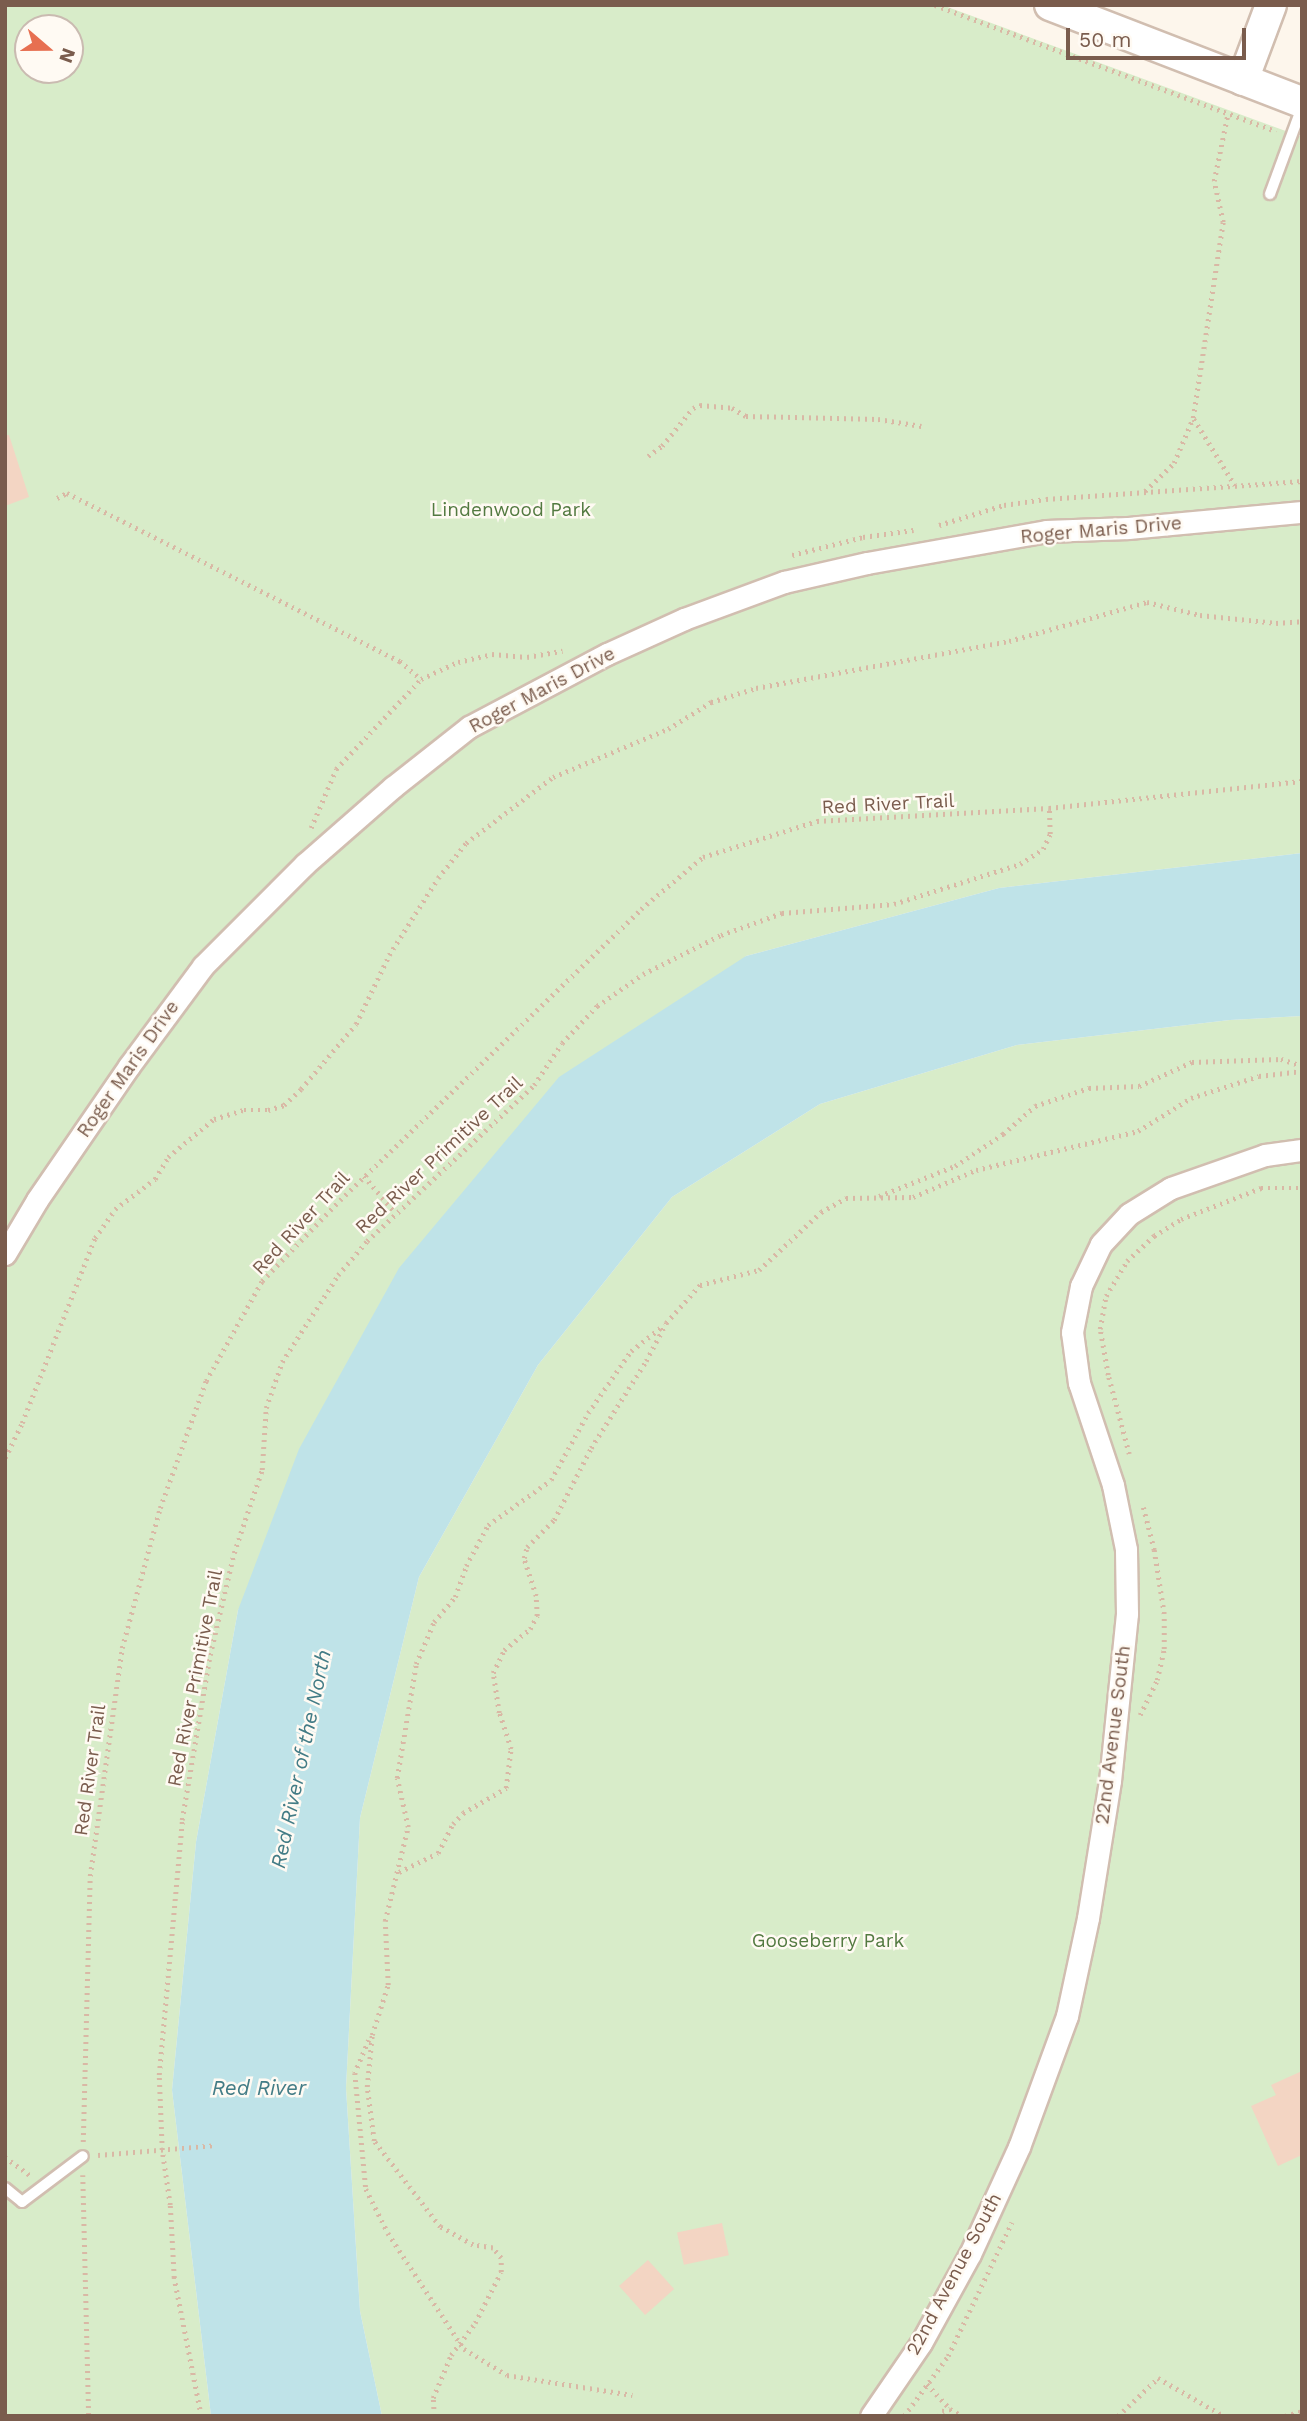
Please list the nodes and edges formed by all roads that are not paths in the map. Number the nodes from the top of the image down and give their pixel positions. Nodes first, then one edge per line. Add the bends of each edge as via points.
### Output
1 (1050, 5) edge
2 (1271, 5) edge
3 (1243, 80) junction
4 (1302, 104) edge
5 (1270, 194) dead end
6 (1302, 512) edge
7 (1302, 1150) edge
8 (5, 1254) edge
9 (82, 2156) road end
10 (5, 2188) edge
11 (870, 2416) edge

1 - 3 street
2 - 3 street
3 - 4 street
4 - 5 lane
6 - 8 street, Roger Maris Drive via 1046,531 784,582 607,654 469,727 305,864 203,965 37,1200
7 - 11 street, 22nd Avenue South via 1265,1155 1161,1194 1129,1214 1101,1244 1081,1286 1072,1332 1079,1383 1113,1485 1126,1549 1128,1614 1110,1781 1088,1918 1067,2017 1019,2147 970,2254 921,2343
9 - 10 lane via 22,2202

